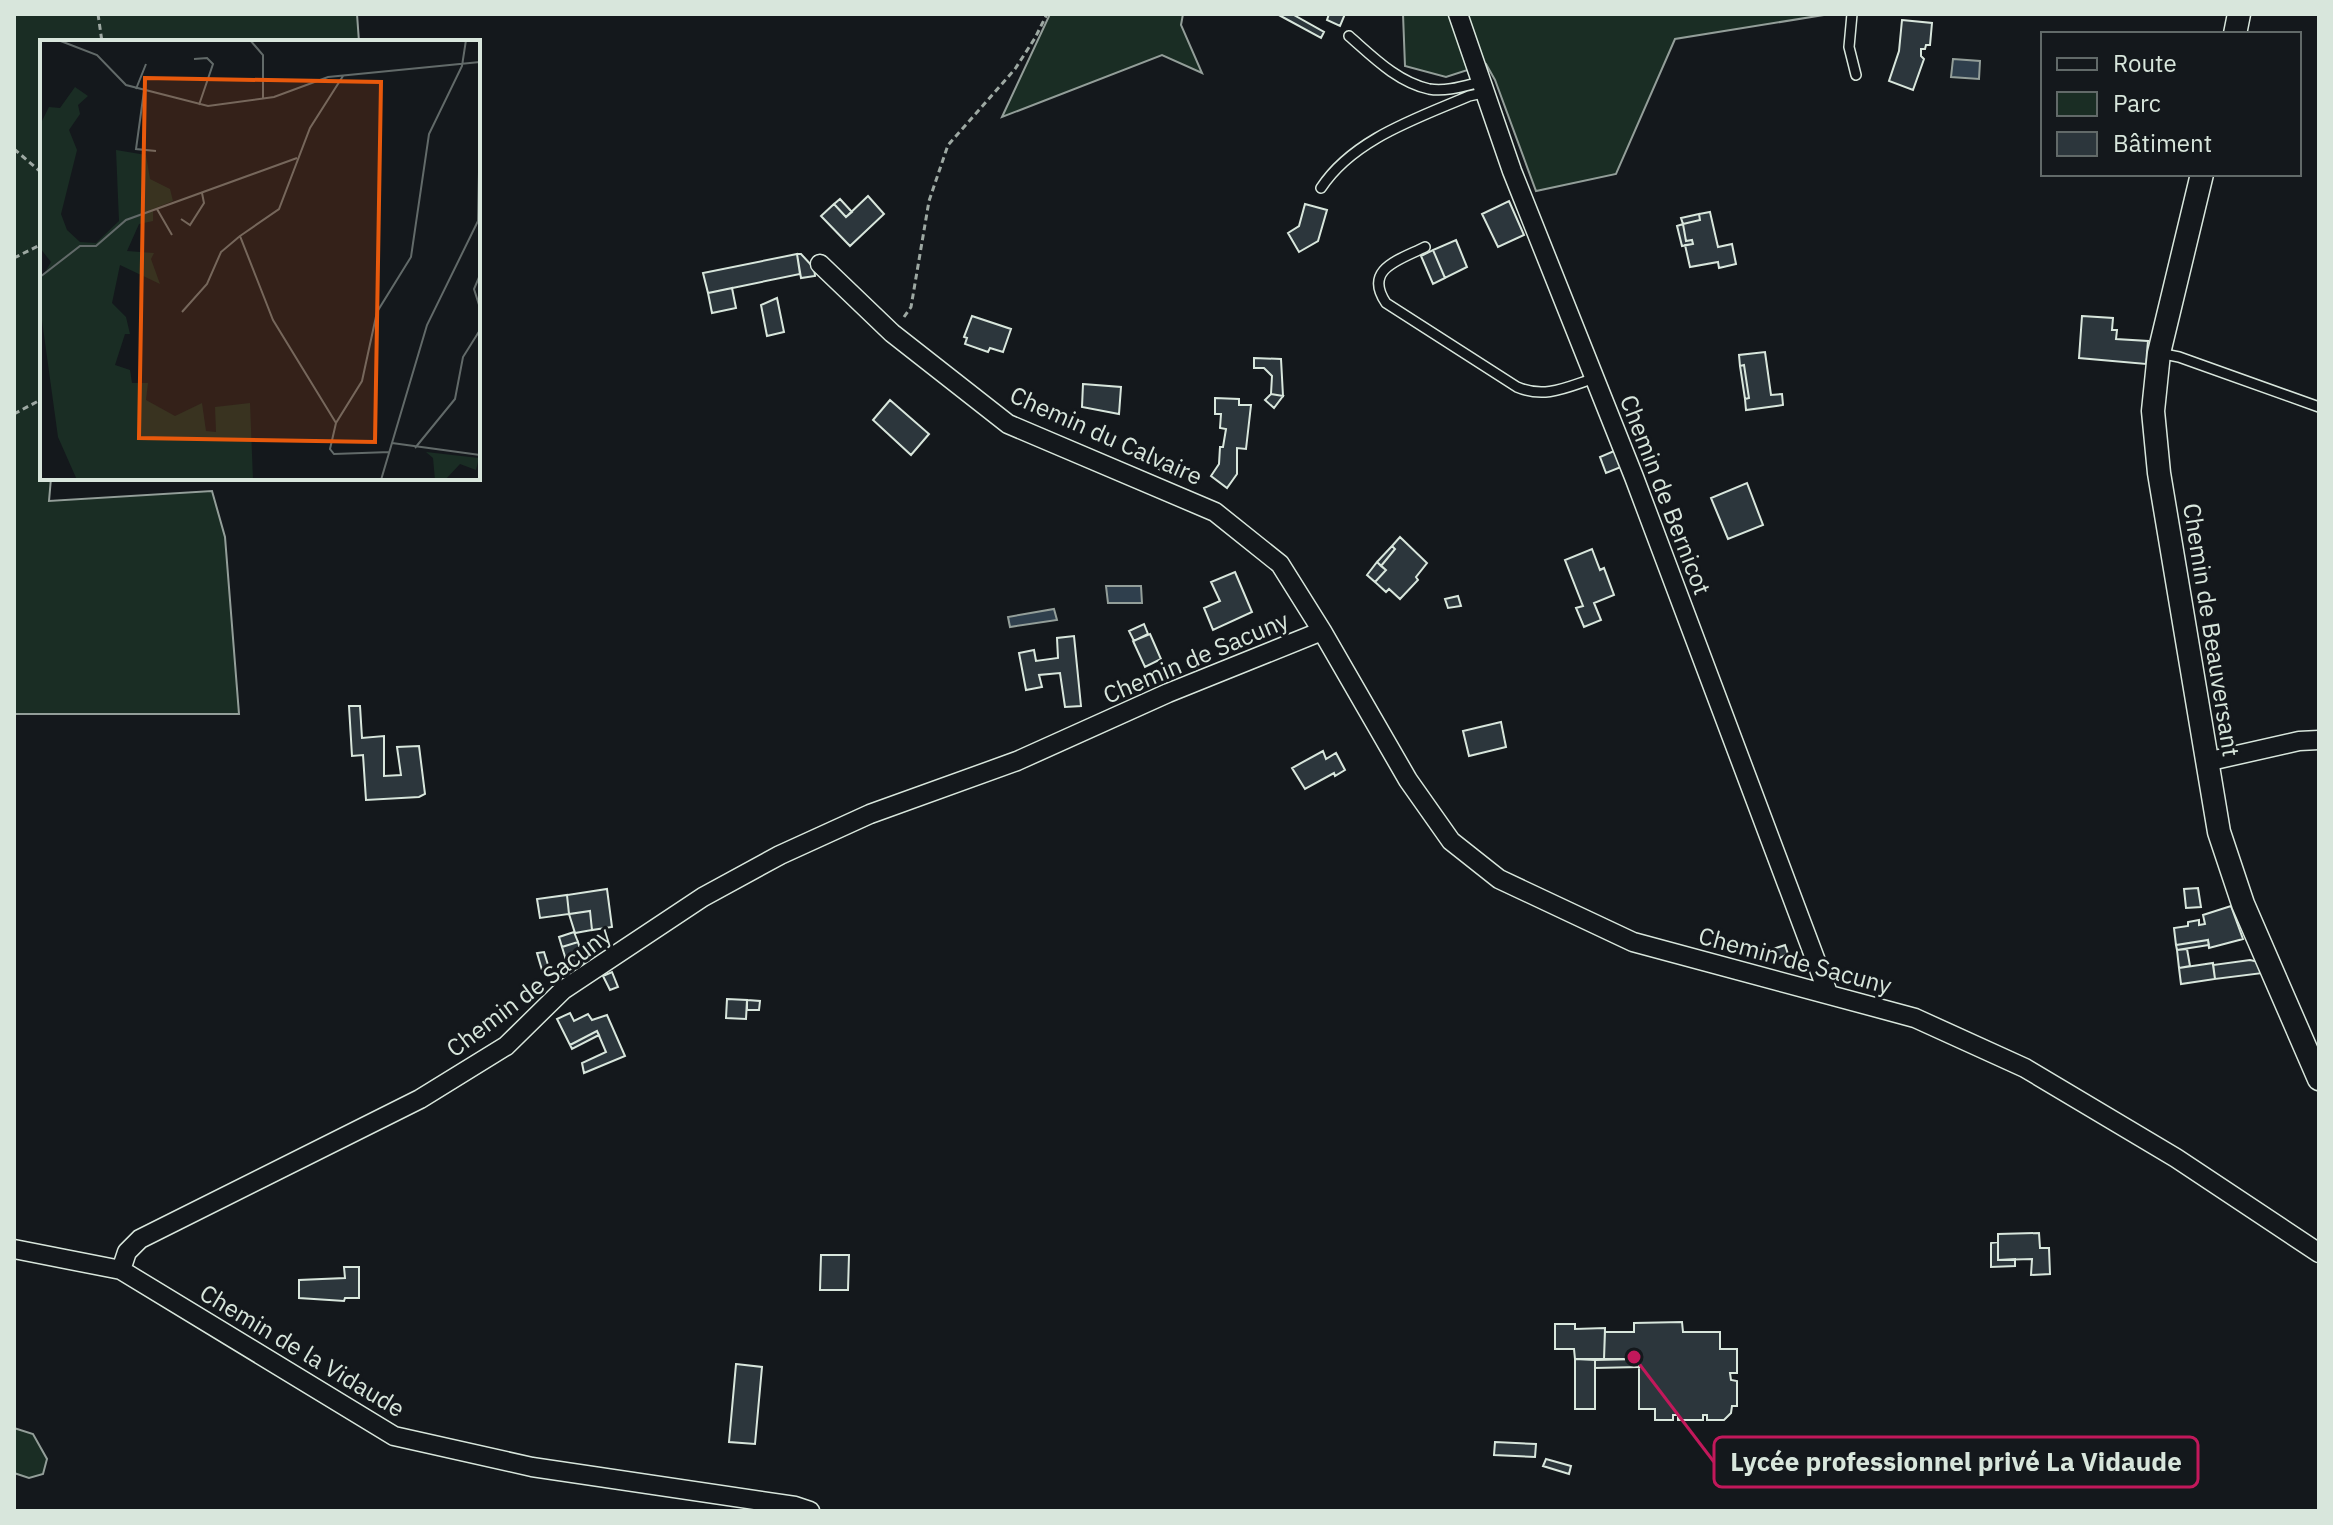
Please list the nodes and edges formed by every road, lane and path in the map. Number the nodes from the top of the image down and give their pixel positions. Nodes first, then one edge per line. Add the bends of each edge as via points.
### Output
1 (98, 14) edge
2 (1047, 14) edge
3 (1458, 14) edge
4 (1852, 14) edge
5 (1349, 36) dead end
6 (102, 40) edge
7 (1856, 75) dead end
8 (1482, 87) junction
9 (14, 149) edge
10 (40, 171) edge
11 (2202, 176) edge
12 (1321, 188) dead end
13 (40, 245) edge
14 (1425, 247) dead end
15 (14, 258) edge
16 (820, 264) dead end
17 (892, 333) junction
18 (2159, 353) junction
19 (1595, 378) junction
20 (40, 400) edge
21 (2319, 407) edge
22 (14, 414) edge
23 (1322, 631) junction
24 (2319, 740) edge
25 (2206, 762) junction
26 (1828, 993) junction
27 (2319, 1079) edge
28 (14, 1249) edge
29 (2319, 1253) edge
30 (121, 1270) junction
31 (810, 1511) edge

1 - 6 path
2 - 17 path via 1015,69 948,145 929,201 911,307
3 - 8 street, Chemin de Bernicot
4 - 7 lane via 1849,47
5 - 8 lane via 1391,72 1429,89
8 - 12 lane via 1384,134 1345,160
8 - 19 street, Chemin de Bernicot
9 - 10 path
11 - 18 street, Chemin de Beauversant
13 - 15 path
14 - 19 lane via 1381,271 1379,294 1386,303 1532,393 1555,392
16 - 17 street, Chemin du Calvaire
17 - 23 street, Chemin du Calvaire via 1008,424 1215,512 1280,564
18 - 21 lane
18 - 25 street, Chemin de Beauversant via 2153,411 2159,473
19 - 26 street, Chemin de Bernicot
20 - 22 path
23 - 26 street, Chemin de Sacuny via 1408,780 1451,841 1499,879 1633,942
23 - 30 street, Chemin de Sacuny via 780,855 703,897 563,990 506,1046 420,1099 140,1239 127,1252
24 - 25 street
25 - 27 street, Chemin de Beauversant via 2219,832 2243,904
26 - 29 street, Chemin de Sacuny via 1915,1018 2025,1068 2176,1158
28 - 30 street, Chemin de la Vidaude
30 - 31 street, Chemin de la Vidaude via 394,1436 532,1467

